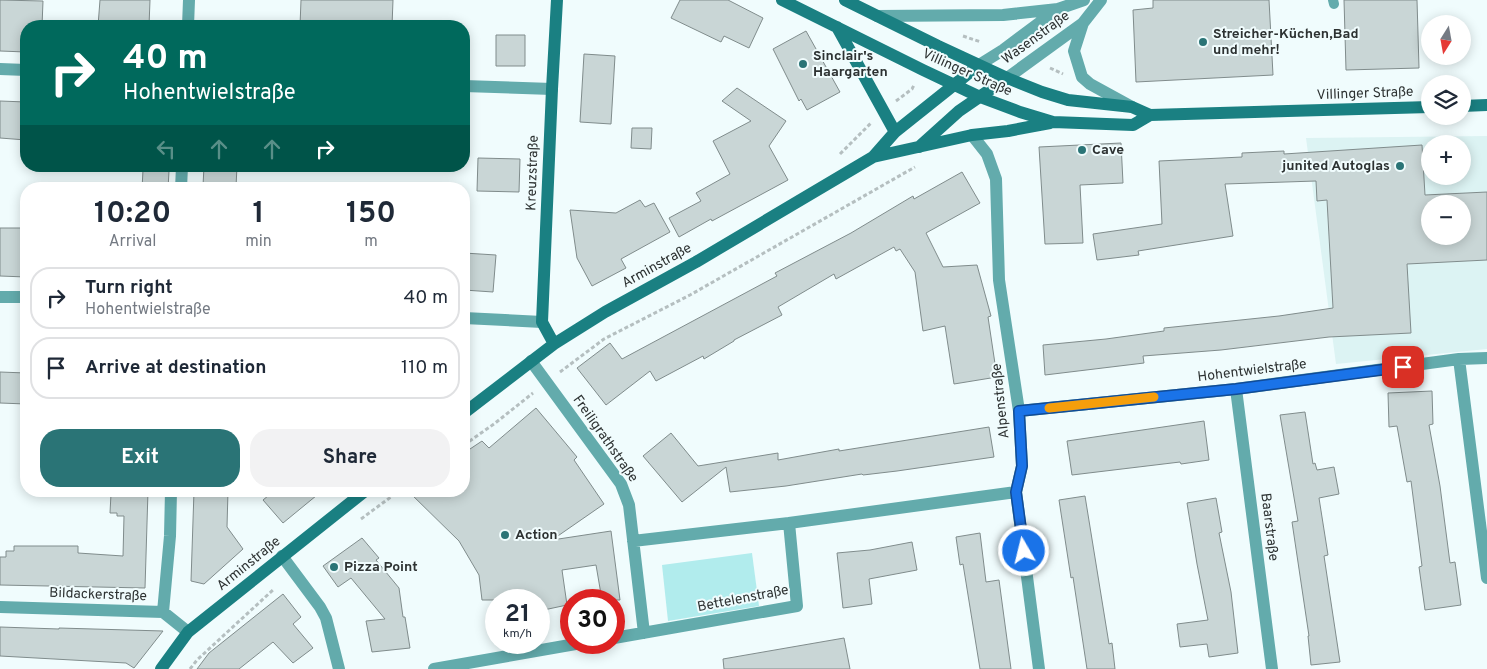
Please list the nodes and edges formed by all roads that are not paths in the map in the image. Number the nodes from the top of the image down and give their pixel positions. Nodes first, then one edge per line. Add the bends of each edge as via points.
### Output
1 (189, 0) edge
2 (557, 0) edge
3 (782, 0) edge
4 (845, 0) edge
5 (1084, 0) edge
6 (1101, 0) edge
7 (1058, 9) junction
8 (877, 16) junction
9 (188, 20) edge
10 (1083, 23) junction
11 (837, 27) junction
12 (979, 65) junction
13 (0, 69) edge
14 (20, 70) edge
15 (1006, 78) junction
16 (956, 84) junction
17 (470, 86) edge
18 (552, 89) junction
19 (980, 97) junction
20 (1487, 105) edge
21 (1471, 106) edge
22 (1132, 107) junction
23 (1421, 107) edge
24 (1150, 115) junction
25 (1053, 122) junction
26 (895, 132) junction
27 (972, 135) junction
28 (917, 149) junction
29 (873, 157) junction
30 (0, 297) edge
31 (20, 298) edge
32 (470, 318) edge
33 (542, 322) junction
34 (554, 344) junction
35 (1487, 358) edge
36 (1459, 359) junction
37 (531, 361) junction
38 (1236, 389) junction
39 (470, 408) edge
40 (1019, 411) junction
41 (1016, 492) junction
42 (171, 497) edge
43 (357, 497) edge
44 (789, 523) junction
45 (633, 541) junction
46 (282, 556) junction
47 (1487, 578) edge
48 (0, 607) edge
49 (164, 612) junction
50 (188, 632) junction
51 (644, 633) junction
52 (625, 636) edge
53 (560, 647) edge
54 (161, 669) edge
55 (339, 669) edge
56 (434, 669) edge
57 (1039, 669) edge
58 (1272, 669) edge

1 - 9 street
2 - 18 street, Kreuzstraße
3 - 11 street, Villinger Straße
4 - 8 street, Villinger Straße
5 - 7 street, Wasenstraße
6 - 10 street, Wasenstraße
7 - 8 street, Wasenstraße via 1003,15
7 - 12 street, Wasenstraße
8 - 12 street, Villinger Straße
10 - 15 street, Wasenstraße
10 - 22 street, Wasenstraße via 1074,51 1082,77
11 - 16 street, Villinger Straße
11 - 26 street
12 - 15 street, Villinger Straße
12 - 16 street, Arminstraße
13 - 14 street
15 - 19 street
15 - 22 street, Villinger Straße via 1068,100
16 - 19 street, Villinger Straße
16 - 26 street, Arminstraße
17 - 18 street
18 - 33 street, Kreuzstraße
19 - 25 street, Villinger Straße
19 - 28 street
20 - 21 street
22 - 24 street, Villinger Straße
23 - 24 street, Villinger Straße
24 - 25 street, Villinger Straße via 1133,125
25 - 27 street, Arminstraße
26 - 29 street, Arminstraße
27 - 28 street, Arminstraße
27 - 40 street, Alpenstraße via 987,154 996,178 999,280
28 - 29 street, Arminstraße
29 - 34 street, Arminstraße
30 - 31 street
32 - 33 street
33 - 34 street
34 - 37 street, Arminstraße
35 - 36 street, Hohentwielstraße
36 - 38 street, Hohentwielstraße
36 - 47 street
37 - 39 street, Arminstraße
37 - 45 street, Freiligrathstraße via 621,484 629,505
38 - 40 street, Hohentwielstraße
38 - 58 street, Baarstraße
40 - 41 street, Alpenstraße via 1022,466
41 - 44 street
41 - 57 street, Alpenstraße
42 - 49 street
43 - 46 street, Arminstraße
44 - 45 street
44 - 51 street, Bettelenstraße via 798,606
45 - 51 street, Freiligrathstraße
46 - 50 street, Arminstraße
46 - 55 street via 326,618
48 - 49 street, Bildackerstraße
49 - 50 street, Bildackerstraße
50 - 54 street, Arminstraße
51 - 52 street, Bettelenstraße
53 - 56 street

